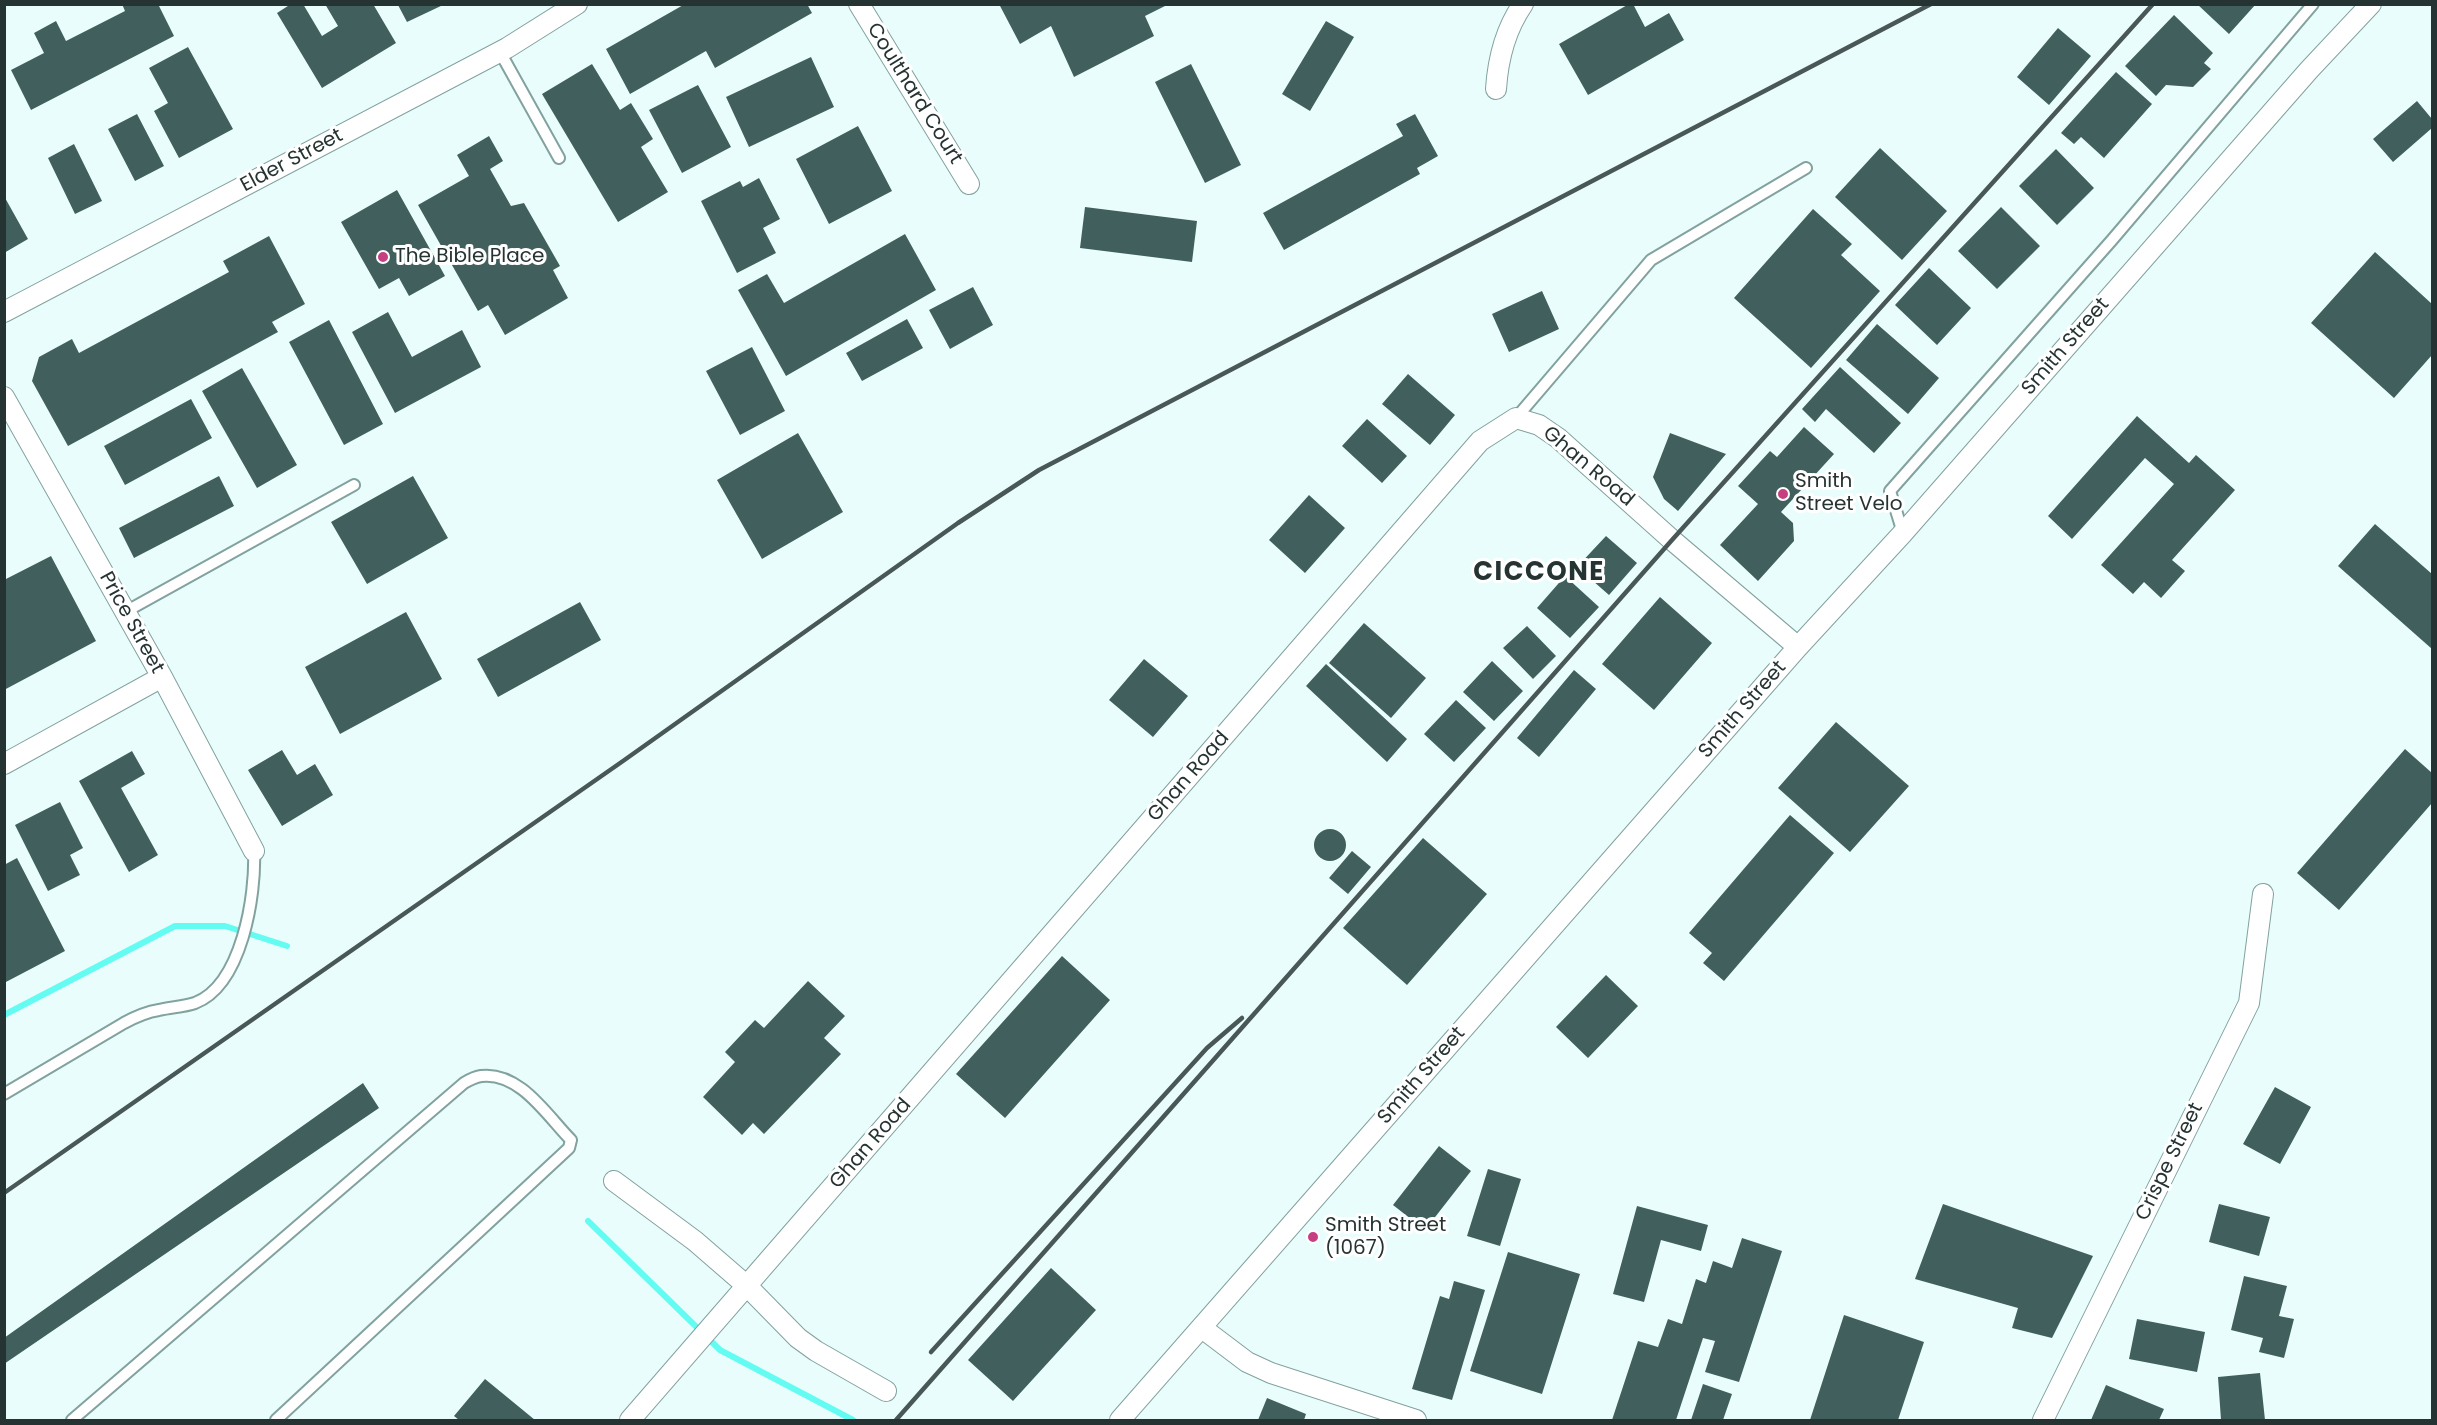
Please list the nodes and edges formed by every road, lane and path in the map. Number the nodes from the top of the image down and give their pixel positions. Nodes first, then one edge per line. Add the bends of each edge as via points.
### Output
1 (577, 4) edge
2 (859, 4) edge
3 (1523, 4) edge
4 (2313, 4) edge
5 (2371, 4) edge
6 (500, 52) junction
7 (1496, 89) dead end
8 (559, 158) dead end
9 (1806, 168) dead end
10 (969, 184) dead end
11 (4, 312) edge
12 (4, 397) edge
13 (1516, 418) junction
14 (354, 484) dead end
15 (1903, 533) junction
16 (125, 612) junction
17 (1798, 647) junction
18 (162, 677) junction
19 (4, 764) edge
20 (254, 852) joint
21 (2263, 894) dead end
22 (4, 1094) edge
23 (614, 1181) dead end
24 (747, 1286) junction
25 (1202, 1328) junction
26 (886, 1391) dead end
27 (72, 1420) edge
28 (276, 1420) edge
29 (630, 1420) edge
30 (1120, 1420) edge
31 (1416, 1420) edge
32 (2043, 1420) edge

1 - 6 street, Elder Street
2 - 10 street, Coulthard Court
3 - 7 street via 1500,53
4 - 15 lane via 2112,240 1890,491
5 - 15 street, Smith Street
6 - 8 lane
6 - 11 street, Elder Street
9 - 13 lane via 1651,260
12 - 16 street, Price Street
13 - 17 street, Ghan Road via 1539,425 1558,438
13 - 24 street, Ghan Road via 1480,441
14 - 16 lane
15 - 17 street, Smith Street
16 - 18 street, Price Street
17 - 25 street, Smith Street
18 - 19 street
18 - 20 street, Price Street
20 - 22 lane via 247,922 235,959 210,994 196,1002 124,1023
21 - 32 street, Crispe Street via 2249,1003
23 - 24 street via 695,1241
24 - 26 street via 798,1338
24 - 29 street, Ghan Road
25 - 30 street, Smith Street
25 - 31 street via 1247,1362 1271,1373
27 - 28 lane via 464,1083 480,1076 494,1076 523,1090 571,1140 569,1148

